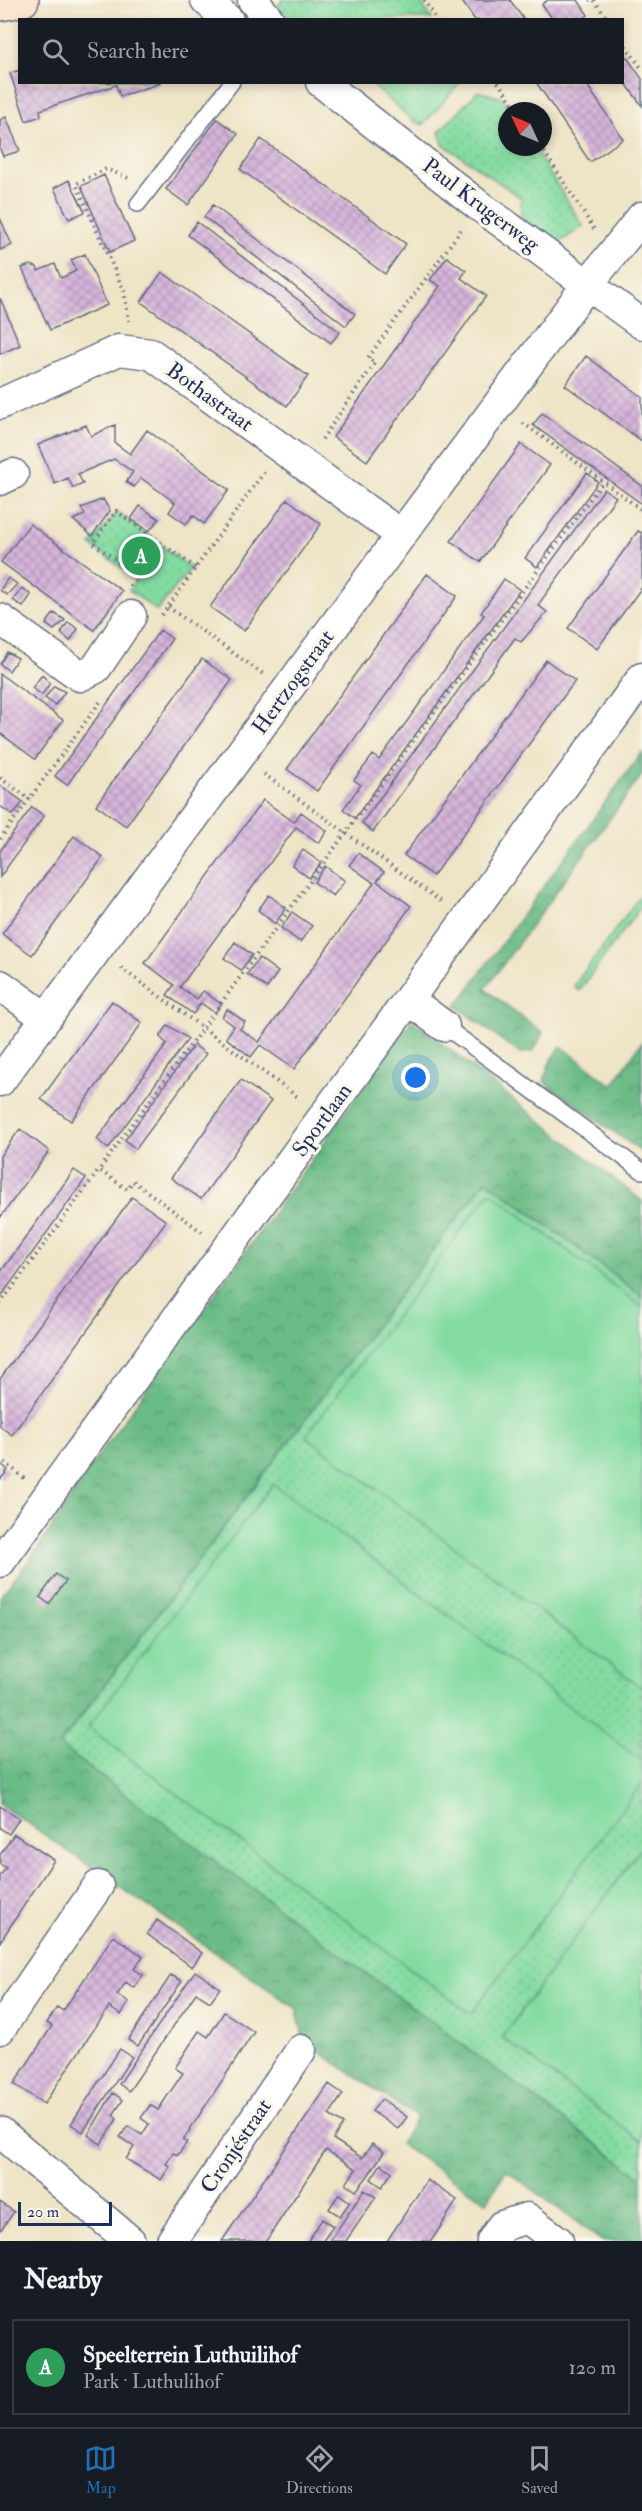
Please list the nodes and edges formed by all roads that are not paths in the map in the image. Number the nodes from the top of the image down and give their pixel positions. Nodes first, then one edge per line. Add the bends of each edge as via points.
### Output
1 (22, 0) edge
2 (206, 0) edge
3 (253, 0) edge
4 (0, 2) edge
5 (226, 18) edge
6 (267, 18) edge
7 (230, 84) edge
8 (324, 84) edge
9 (138, 204) dead end
10 (642, 217) edge
11 (588, 284) junction
12 (642, 324) edge
13 (0, 405) edge
14 (401, 535) junction
15 (137, 605) road end
16 (0, 619) edge
17 (642, 678) edge
18 (0, 985) edge
19 (409, 1000) junction
20 (46, 1018) junction
21 (444, 1026) joint
22 (0, 1081) edge
23 (642, 1171) edge
24 (0, 1562) edge
25 (98, 1886) dead end
26 (0, 2029) edge
27 (301, 2050) dead end
28 (0, 2132) edge
29 (130, 2241) edge
30 (172, 2241) edge
31 (492, 2241) edge
32 (558, 2241) edge

1 - 4 street
2 - 5 street
3 - 6 street
7 - 9 lane
8 - 11 street, Paul Krugerweg via 478,205
10 - 11 street, Hertzogstraat
11 - 12 street, Paul Krugerweg
11 - 14 street, Hertzogstraat
13 - 14 street, Bothastraat via 119,350 151,354
14 - 20 street, Hertzogstraat
15 - 16 street via 96,668 81,675
17 - 19 street, Sportlaan
18 - 20 street
19 - 21 street
19 - 24 street, Sportlaan
20 - 22 street, Hertzogstraat
21 - 23 lane
25 - 26 street
27 - 30 street, Cronjéstraat
28 - 29 street
31 - 32 street via 502,2226 527,2218

